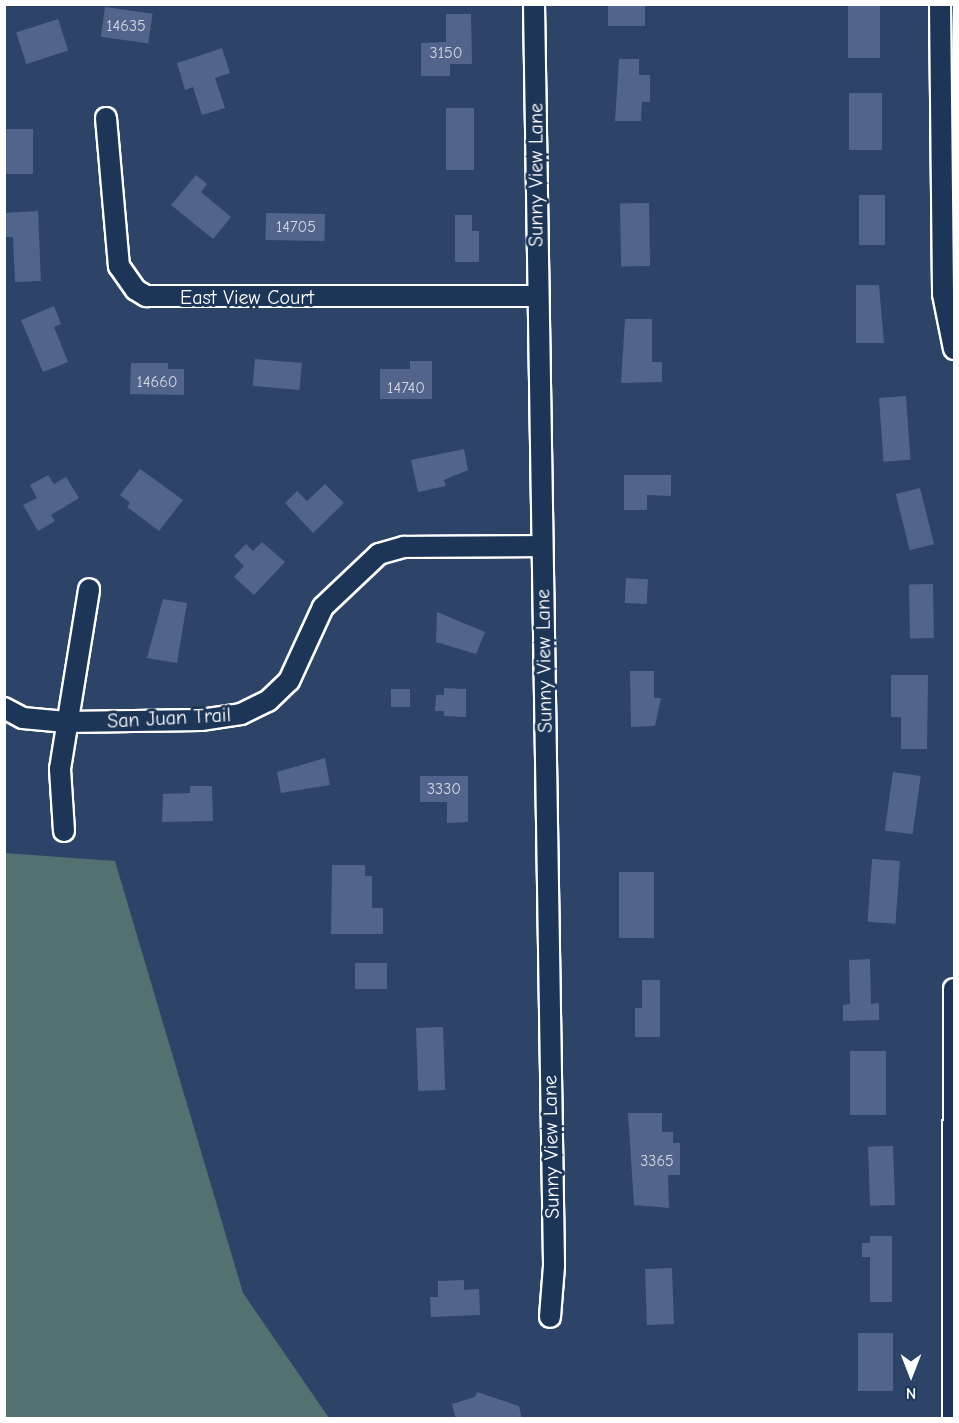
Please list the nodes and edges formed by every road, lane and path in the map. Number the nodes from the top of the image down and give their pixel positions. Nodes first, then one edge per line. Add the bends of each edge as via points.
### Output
1 (534, 4) edge
2 (940, 4) edge
3 (948, 111) edge
4 (106, 118) dead end
5 (537, 296) junction
6 (954, 349) edge
7 (542, 546) junction
8 (89, 589) dead end
9 (4, 708) edge
10 (66, 722) junction
11 (64, 831) dead end
12 (954, 989) edge
13 (953, 1311) edge
14 (550, 1317) dead end
15 (953, 1419) edge

1 - 5 street, Sunny View Lane
2 - 3 street
3 - 6 street via 943,294
4 - 5 street, East View Court via 119,266 136,290 146,296
5 - 7 street, Sunny View Lane
7 - 10 street, San Juan Trail via 404,547 379,554 323,607 297,669 280,692 241,714 201,720
7 - 14 street, Sunny View Lane via 554,1266
8 - 10 street
9 - 10 street, San Juan Trail via 23,718
10 - 11 street via 59,795
12 - 13 street
13 - 15 street

